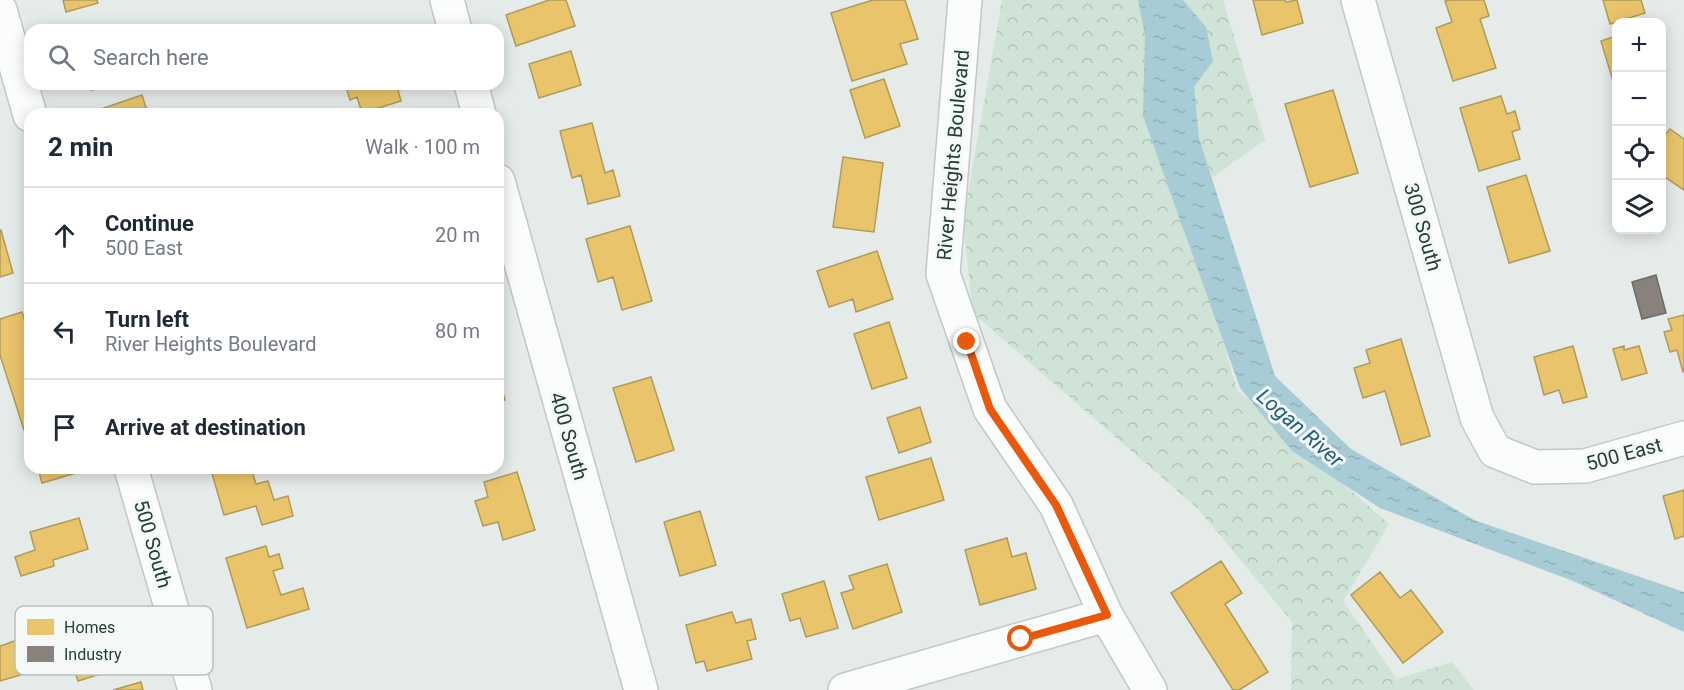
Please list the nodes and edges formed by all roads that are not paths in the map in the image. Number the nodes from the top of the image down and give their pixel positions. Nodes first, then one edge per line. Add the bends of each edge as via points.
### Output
1 (447, 0) edge
2 (965, 0) edge
3 (1359, 0) edge
4 (0, 10) edge
5 (453, 24) edge
6 (473, 90) edge
7 (28, 108) edge
8 (477, 108) edge
9 (504, 202) edge
10 (1684, 438) edge
11 (1495, 451) joint
12 (133, 474) edge
13 (171, 606) edge
14 (1107, 615) junction
15 (191, 675) edge
16 (195, 690) edge
17 (641, 690) edge
18 (845, 690) edge
19 (1150, 690) edge

1 - 5 street
2 - 14 street, River Heights Boulevard via 943,274 990,409 1056,505
3 - 11 street, 300 South via 1476,418
4 - 7 street
6 - 8 street
9 - 17 street, 400 South
10 - 11 street, 500 East via 1585,466 1535,467
12 - 13 street, 500 South
14 - 18 street
14 - 19 street, River Heights Boulevard
15 - 16 street, 500 South

